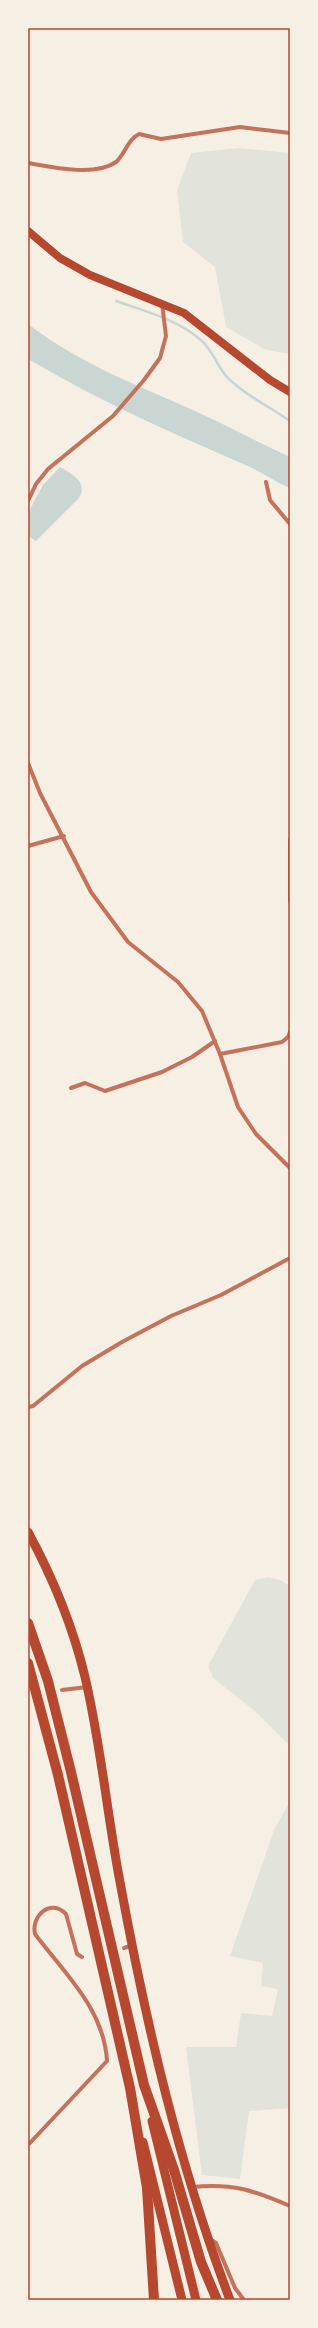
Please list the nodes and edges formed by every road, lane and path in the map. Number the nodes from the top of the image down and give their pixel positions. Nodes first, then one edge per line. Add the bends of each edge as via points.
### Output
1 (290, 133) edge
2 (28, 163) edge
3 (28, 231) edge
4 (162, 303) junction
5 (290, 392) edge
6 (266, 482) dead end
7 (28, 501) edge
8 (290, 524) edge
9 (28, 763) edge
10 (64, 836) junction
11 (290, 839) edge
12 (28, 846) edge
13 (290, 902) edge
14 (290, 1032) edge
15 (215, 1041) junction
16 (220, 1054) junction
17 (71, 1088) dead end
18 (290, 1168) edge
19 (290, 1258) edge
20 (28, 1408) edge
21 (28, 1532) edge
22 (28, 1623) edge
23 (28, 1663) edge
24 (87, 1687) junction
25 (62, 1690) dead end
26 (82, 1957) dead end
27 (144, 2085) junction
28 (130, 2088) junction
29 (28, 2145) edge
30 (192, 2187) junction
31 (290, 2206) edge
32 (208, 2238) junction
33 (154, 2300) edge
34 (182, 2300) edge
35 (196, 2300) edge
36 (217, 2300) edge
37 (230, 2300) edge
38 (244, 2300) edge

1 - 2 street via 237,128 161,139 139,134 134,137 122,156 108,165 70,171
3 - 4 main road via 60,258 80,270 109,284
4 - 5 main road via 197,322 254,368
4 - 7 street via 166,336 160,358 113,416 54,463 42,476
6 - 8 street via 270,500
9 - 10 street via 40,793
10 - 12 street
10 - 15 street via 81,875 102,909 134,948 169,974 194,1000 202,1010
11 - 13 street
14 - 16 street via 288,1038 282,1042
15 - 16 street
15 - 17 street via 192,1057 162,1072 105,1091 85,1083
16 - 18 street via 241,1112 265,1144
19 - 20 street via 222,1295 171,1316 122,1342 82,1366
21 - 24 highway via 65,1612
22 - 27 highway via 48,1681 72,1772
23 - 28 highway via 58,1775
24 - 25 street
24 - 30 highway via 120,1882 128,1946 165,2095
26 - 29 street via 77,1954 66,1914 53,1907 41,1912 35,1922 34,1934 93,2009 103,2033 107,2062
27 - 35 highway
27 - 36 highway
28 - 33 highway via 146,2188
28 - 34 highway
30 - 31 street via 219,2184 238,2187
30 - 32 highway
32 - 37 highway
32 - 38 street via 216,2243 235,2288

